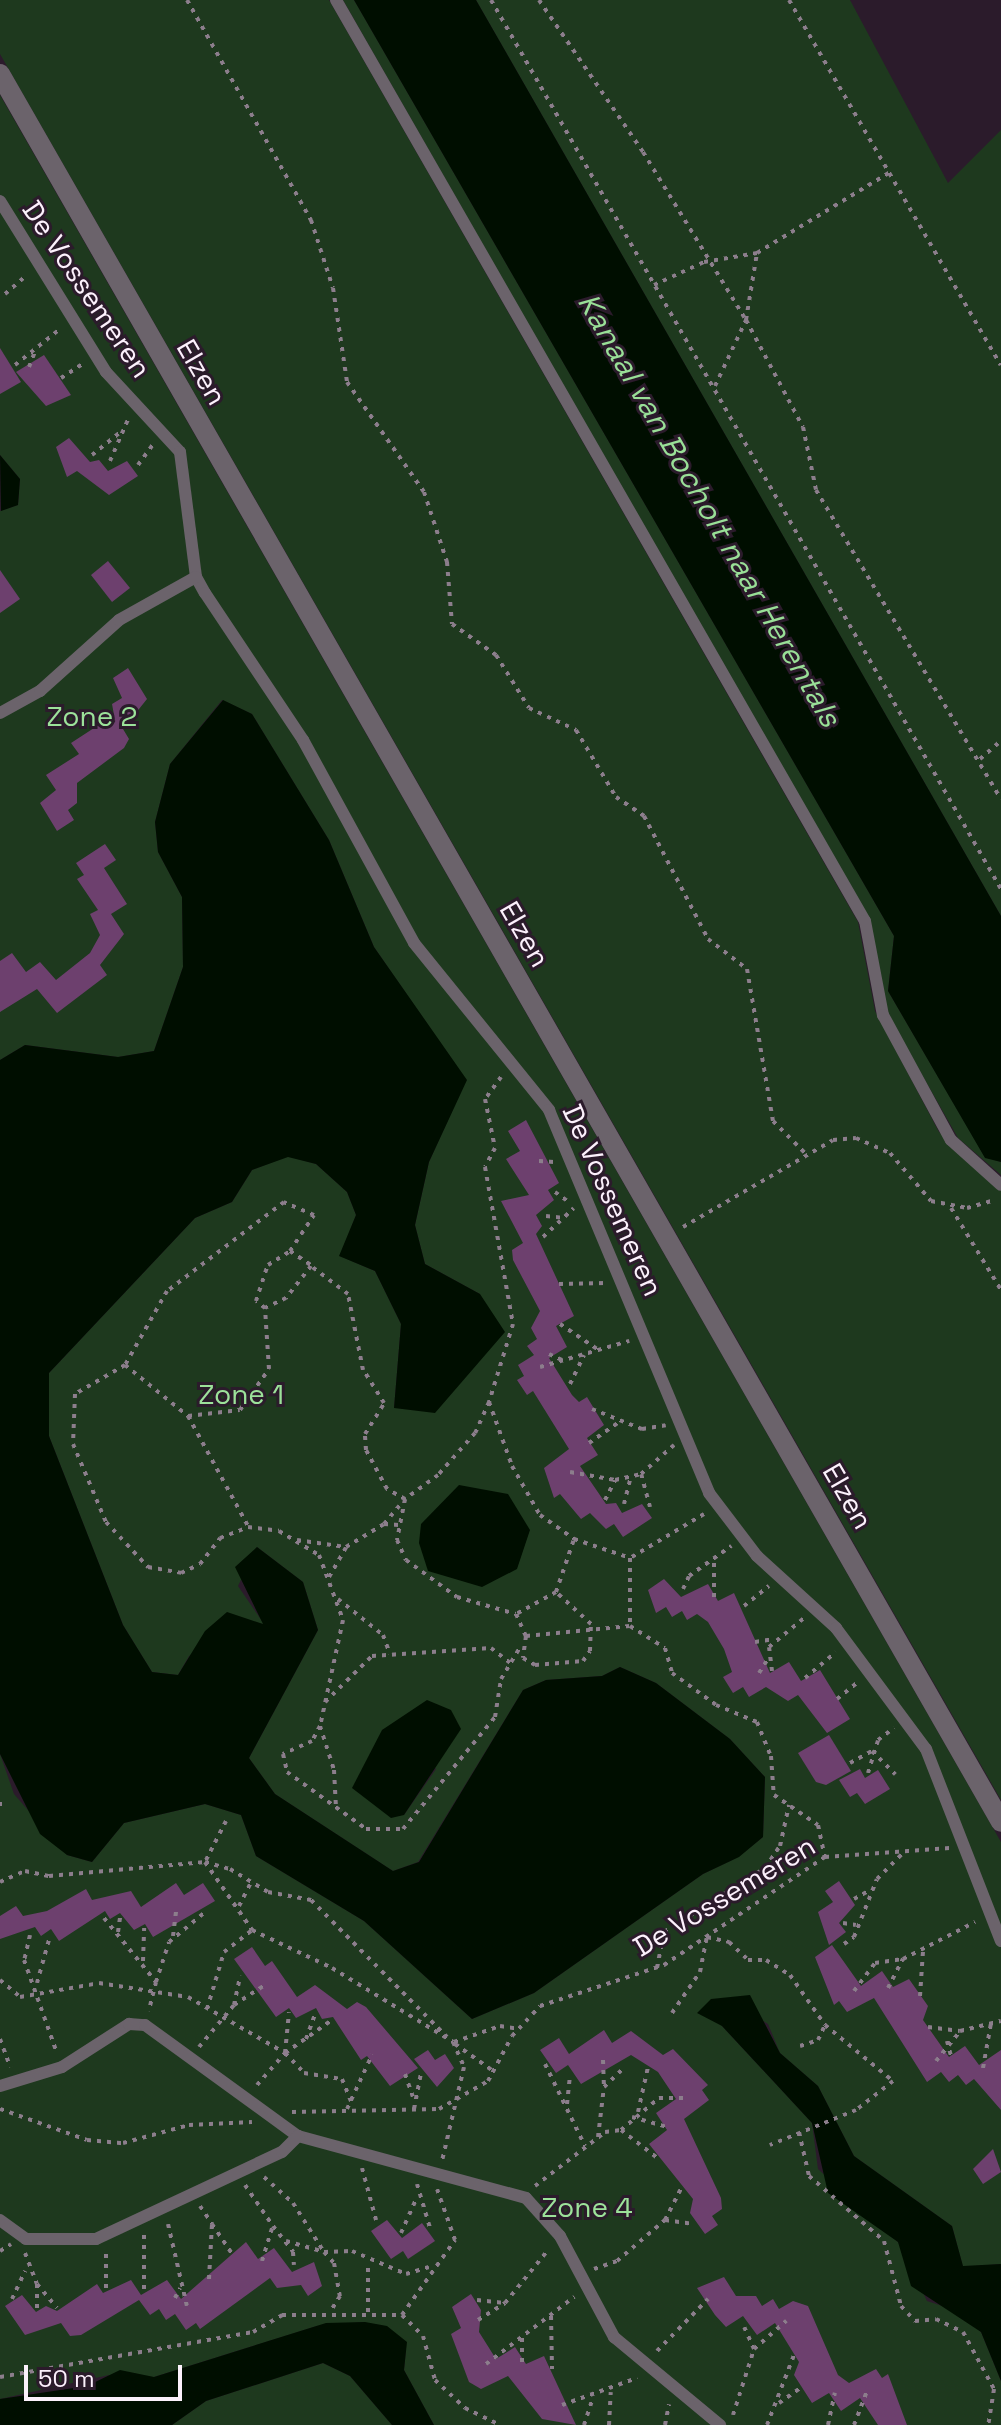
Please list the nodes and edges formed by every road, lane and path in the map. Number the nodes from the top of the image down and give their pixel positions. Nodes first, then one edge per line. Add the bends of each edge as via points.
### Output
1 (187, 0) edge
2 (336, 0) edge
3 (491, 0) edge
4 (539, 0) edge
5 (789, 0) edge
6 (0, 74) edge
7 (890, 172) junction
8 (0, 201) edge
9 (757, 253) junction
10 (40, 262) junction
11 (704, 262) junction
12 (654, 285) junction
13 (5, 294) dead end
14 (75, 318) junction
15 (746, 320) junction
16 (37, 347) junction
17 (96, 354) junction
18 (15, 365) dead end
19 (1001, 365) edge
20 (29, 367) dead end
21 (61, 378) dead end
22 (714, 387) junction
23 (136, 405) junction
24 (122, 431) junction
25 (161, 432) junction
26 (92, 455) dead end
27 (110, 461) dead end
28 (138, 465) dead end
29 (196, 577) junction
30 (0, 713) edge
31 (1001, 741) edge
32 (980, 759) junction
33 (1001, 799) edge
34 (1001, 889) edge
35 (508, 1066) junction
36 (805, 1153) junction
37 (1001, 1185) edge
38 (555, 1192) dead end
39 (588, 1193) junction
40 (1001, 1200) edge
41 (575, 1206) junction
42 (951, 1208) junction
43 (546, 1216) dead end
44 (564, 1218) junction
45 (543, 1237) dead end
46 (666, 1237) junction
47 (290, 1251) junction
48 (311, 1266) junction
49 (624, 1280) junction
50 (559, 1284) dead end
51 (1001, 1290) edge
52 (265, 1308) junction
53 (560, 1324) dead end
54 (646, 1336) junction
55 (597, 1349) junction
56 (585, 1353) junction
57 (549, 1354) dead end
58 (564, 1361) junction
59 (125, 1365) junction
60 (540, 1367) dead end
61 (570, 1384) dead end
62 (489, 1402) junction
63 (592, 1409) dead end
64 (188, 1416) junction
65 (619, 1422) junction
66 (680, 1423) junction
67 (687, 1438) junction
68 (589, 1443) dead end
69 (570, 1472) dead end
70 (641, 1474) junction
71 (631, 1476) junction
72 (615, 1480) junction
73 (405, 1499) junction
74 (605, 1500) dead end
75 (624, 1504) dead end
76 (716, 1506) junction
77 (650, 1507) dead end
78 (384, 1524) junction
79 (399, 1525) junction
80 (248, 1527) junction
81 (743, 1537) junction
82 (574, 1539) junction
83 (294, 1540) junction
84 (346, 1547) junction
85 (630, 1558) junction
86 (714, 1560) junction
87 (779, 1576) junction
88 (329, 1577) junction
89 (683, 1589) dead end
90 (556, 1592) junction
91 (336, 1597) junction
92 (714, 1597) dead end
93 (744, 1606) dead end
94 (815, 1609) junction
95 (516, 1614) junction
96 (630, 1626) junction
97 (592, 1634) junction
98 (526, 1636) junction
99 (775, 1638) junction
100 (755, 1642) dead end
101 (848, 1644) junction
102 (521, 1646) junction
103 (390, 1654) junction
104 (769, 1657) junction
105 (510, 1663) junction
106 (772, 1671) dead end
107 (759, 1673) dead end
108 (871, 1673) junction
109 (805, 1678) dead end
110 (837, 1699) dead end
111 (325, 1702) junction
112 (906, 1720) junction
113 (320, 1726) junction
114 (872, 1751) junction
115 (850, 1763) dead end
116 (868, 1773) dead end
117 (895, 1774) dead end
118 (0, 1802) edge
119 (789, 1805) junction
120 (336, 1808) junction
121 (0, 1809) edge
122 (226, 1821) dead end
123 (1001, 1822) edge
124 (964, 1847) junction
125 (905, 1851) junction
126 (825, 1857) junction
127 (205, 1862) junction
128 (0, 1882) edge
129 (251, 1882) junction
130 (872, 1888) junction
131 (854, 1899) dead end
132 (239, 1906) junction
133 (176, 1911) dead end
134 (205, 1912) dead end
135 (988, 1915) junction
136 (120, 1917) dead end
137 (104, 1918) dead end
138 (843, 1923) dead end
139 (856, 1925) junction
140 (144, 1928) dead end
141 (252, 1930) junction
142 (118, 1932) junction
143 (30, 1935) dead end
144 (50, 1936) dead end
145 (173, 1936) junction
146 (707, 1937) junction
147 (1001, 1941) edge
148 (844, 1944) dead end
149 (923, 1950) junction
150 (903, 1959) junction
151 (143, 1963) junction
152 (657, 1968) junction
153 (240, 1976) dead end
154 (0, 1980) edge
155 (156, 1982) junction
156 (36, 1985) junction
157 (265, 1985) dead end
158 (888, 1988) dead end
159 (854, 1991) dead end
160 (153, 1993) junction
161 (920, 1996) dead end
162 (40, 1998) junction
163 (234, 2005) junction
164 (207, 2009) junction
165 (289, 2012) dead end
166 (316, 2012) dead end
167 (672, 2013) dead end
168 (332, 2020) dead end
169 (222, 2021) junction
170 (1001, 2021) edge
171 (991, 2022) junction
172 (145, 2025) junction
173 (825, 2025) junction
174 (928, 2027) dead end
175 (518, 2029) junction
176 (960, 2031) junction
177 (0, 2039) edge
178 (306, 2039) junction
179 (947, 2041) junction
180 (453, 2042) junction
181 (800, 2046) dead end
182 (285, 2053) junction
183 (192, 2055) junction
184 (372, 2055) dead end
185 (951, 2056) dead end
186 (603, 2060) dead end
187 (936, 2061) dead end
188 (545, 2064) dead end
189 (62, 2067) junction
190 (625, 2067) dead end
191 (648, 2067) dead end
192 (983, 2068) dead end
193 (493, 2071) junction
194 (421, 2073) dead end
195 (405, 2074) dead end
196 (570, 2075) dead end
197 (16, 2080) junction
198 (0, 2086) edge
199 (604, 2087) junction
200 (249, 2097) junction
201 (685, 2098) dead end
202 (414, 2099) junction
203 (351, 2101) junction
204 (452, 2102) junction
205 (567, 2104) junction
206 (0, 2109) edge
207 (347, 2109) junction
208 (414, 2109) junction
209 (638, 2112) junction
210 (274, 2117) junction
211 (632, 2117) junction
212 (668, 2127) dead end
213 (621, 2130) junction
214 (799, 2132) junction
215 (298, 2136) junction
216 (598, 2137) junction
217 (770, 2145) dead end
218 (585, 2146) junction
219 (359, 2155) junction
220 (660, 2160) dead end
221 (254, 2163) junction
222 (420, 2169) junction
223 (236, 2170) junction
224 (439, 2174) junction
225 (682, 2187) dead end
226 (526, 2198) junction
227 (416, 2200) junction
228 (166, 2203) junction
229 (141, 2217) junction
230 (0, 2220) edge
231 (376, 2220) dead end
232 (665, 2220) junction
233 (694, 2224) dead end
234 (273, 2226) junction
235 (430, 2228) dead end
236 (401, 2233) dead end
237 (104, 2235) junction
238 (560, 2236) junction
239 (26, 2239) junction
240 (286, 2241) junction
241 (324, 2252) junction
242 (232, 2254) dead end
243 (262, 2261) dead end
244 (368, 2262) junction
245 (294, 2265) dead end
246 (429, 2267) junction
247 (576, 2268) junction
248 (25, 2269) junction
249 (209, 2279) dead end
250 (37, 2284) junction
251 (585, 2287) junction
252 (106, 2288) dead end
253 (180, 2288) junction
254 (144, 2289) dead end
255 (175, 2298) dead end
256 (12, 2299) dead end
257 (708, 2299) dead end
258 (477, 2300) dead end
259 (505, 2303) junction
260 (187, 2306) dead end
261 (57, 2308) dead end
262 (37, 2309) dead end
263 (330, 2312) junction
264 (368, 2312) junction
265 (402, 2315) junction
266 (551, 2316) junction
267 (478, 2320) dead end
268 (786, 2321) dead end
269 (769, 2323) dead end
270 (744, 2327) dead end
271 (771, 2330) junction
272 (522, 2335) junction
273 (754, 2349) junction
274 (794, 2355) dead end
275 (522, 2362) dead end
276 (486, 2364) dead end
277 (646, 2368) junction
278 (552, 2369) dead end
279 (0, 2377) edge
280 (802, 2387) dead end
281 (868, 2389) dead end
282 (676, 2391) junction
283 (611, 2392) junction
284 (835, 2393) dead end
285 (998, 2394) edge
286 (593, 2398) junction
287 (777, 2404) junction
288 (562, 2405) dead end
289 (586, 2424) edge
290 (500, 2425) edge
291 (609, 2425) edge
292 (665, 2425) edge
293 (720, 2425) edge
294 (730, 2425) edge
295 (767, 2425) edge
296 (828, 2425) edge
297 (854, 2425) edge
298 (988, 2425) edge

1 - 36 path via 311,220 333,288 347,382 424,492 447,562 452,624 496,655 529,708 576,730 616,797 644,816 708,939 747,969 773,1121
2 - 37 lane via 865,921 883,1015 951,1140
3 - 12 path
4 - 11 path via 643,152
5 - 7 path
6 - 46 street, Elzen
7 - 9 path
7 - 19 path
8 - 10 lane, De Vossemeren
9 - 11 path
9 - 15 path
10 - 13 path
10 - 14 lane, De Vossemeren
11 - 12 path
11 - 15 path
12 - 22 path
14 - 16 path
14 - 17 lane, De Vossemeren
15 - 22 path
15 - 32 path via 803,427 816,490
16 - 18 path
16 - 20 path
17 - 21 path
17 - 23 lane, De Vossemeren
22 - 34 path
23 - 24 path
23 - 25 lane, De Vossemeren
24 - 26 path
24 - 27 path
25 - 28 path
25 - 29 lane, De Vossemeren via 180,452
29 - 30 lane via 119,620 40,691
29 - 35 lane, De Vossemeren via 303,740 414,943
31 - 32 path
32 - 33 path
35 - 39 lane, De Vossemeren via 549,1110
35 - 62 path via 485,1099 483,1119 495,1148 485,1167 513,1324
36 - 42 path via 833,1140 875,1145 931,1201
36 - 46 path
38 - 41 path
39 - 41 path
39 - 49 lane, De Vossemeren
40 - 42 path
41 - 44 path
42 - 51 path
43 - 44 path
44 - 45 path
46 - 123 street, Elzen
47 - 48 path
47 - 52 path via 268,1265 256,1301
47 - 59 path via 314,1215 284,1202 167,1291
48 - 52 path via 286,1298
48 - 73 path via 348,1294 363,1370 384,1403 365,1434 366,1450 387,1489
49 - 50 path
49 - 54 lane, De Vossemeren
52 - 64 path via 269,1369 258,1394 240,1410
53 - 55 path
54 - 55 path
54 - 66 lane, De Vossemeren
55 - 56 path
56 - 58 path
56 - 61 path
57 - 58 path
58 - 60 path
59 - 64 path
59 - 80 path via 75,1394 73,1444 106,1522 129,1553 148,1567 181,1573 200,1564 220,1538
62 - 73 path via 450,1463
62 - 82 path via 512,1466 540,1515
63 - 65 path
64 - 80 path
65 - 66 path via 642,1429
65 - 68 path
66 - 67 lane, De Vossemeren
67 - 70 path
67 - 76 lane, De Vossemeren
69 - 72 path
70 - 71 path
70 - 77 path
71 - 72 path
71 - 75 path
72 - 74 path
73 - 78 path
73 - 79 path
76 - 81 lane, De Vossemeren
76 - 85 path
78 - 79 path
78 - 84 path
79 - 95 path via 400,1551 438,1586
80 - 83 path
81 - 86 path
81 - 87 lane, De Vossemeren
82 - 85 path
82 - 90 path
83 - 84 path
83 - 88 path via 319,1555
84 - 88 path
85 - 96 path
86 - 89 path via 689,1576
86 - 92 path
87 - 93 path
87 - 94 lane, De Vossemeren
88 - 91 path
90 - 95 path
90 - 97 path via 581,1612
91 - 103 path via 383,1635
91 - 111 path via 343,1620
94 - 99 path
94 - 101 lane, De Vossemeren
95 - 98 path
96 - 97 path
96 - 119 path via 665,1648 672,1673 716,1705 757,1722 771,1756 774,1795
97 - 98 path
97 - 102 path via 583,1661 570,1665 535,1665
98 - 102 path
99 - 100 path
99 - 104 path
101 - 108 lane, De Vossemeren
101 - 109 path
102 - 105 path
103 - 105 path via 421,1658 491,1648
103 - 111 path via 355,1669 344,1689
104 - 106 path
104 - 107 path
105 - 120 path via 495,1717 403,1829 366,1829
108 - 110 path
108 - 112 lane, De Vossemeren
111 - 113 path
112 - 114 path
112 - 124 lane, De Vossemeren via 926,1749
113 - 120 path via 334,1770
113 - 120 path via 312,1741 283,1754 287,1772
114 - 115 path
114 - 116 path
114 - 117 path
118 - 121 path
119 - 126 path via 818,1825
119 - 152 path via 780,1846 765,1868 664,1932
122 - 127 path
124 - 125 path, De Vossemeren
124 - 135 lane, De Vossemeren
125 - 126 path, De Vossemeren
125 - 130 path
126 - 146 path, De Vossemeren
127 - 128 path via 49,1876 25,1871
127 - 129 path
127 - 132 path via 210,1878
129 - 132 path
129 - 180 path via 311,1900
130 - 131 path
130 - 139 path
132 - 141 path
133 - 145 path
134 - 145 path
135 - 147 lane, De Vossemeren
135 - 149 path
136 - 142 path
137 - 142 path
138 - 139 path
139 - 148 path
140 - 151 path
141 - 164 path via 224,1952
141 - 180 path via 332,1968
142 - 151 path
143 - 156 path via 24,1960
144 - 156 path
145 - 155 path
146 - 152 path, De Vossemeren
146 - 167 path via 700,1972
146 - 173 path via 790,1975
149 - 150 path
149 - 161 path
150 - 158 path
150 - 159 path via 875,1963
151 - 155 path
152 - 175 path, De Vossemeren via 540,2006
153 - 163 path
154 - 162 path via 20,1997
155 - 160 path
156 - 162 path
157 - 163 path
160 - 162 path via 99,1983
160 - 164 path via 188,1997
160 - 172 path
162 - 189 path
163 - 169 path
164 - 169 path
165 - 182 path
166 - 178 path
168 - 178 path
169 - 182 path
169 - 183 path
170 - 171 path
171 - 176 path
171 - 192 path
172 - 183 lane
172 - 189 lane via 121,2028
173 - 181 path via 818,2040
173 - 214 path via 893,2081 856,2110
174 - 176 path
175 - 180 path via 500,2026
175 - 193 path, De Vossemeren
176 - 179 path
177 - 197 path
178 - 182 path
179 - 185 path
179 - 187 path
180 - 193 path
180 - 204 path via 464,2067
182 - 200 path
182 - 203 path via 304,2073 342,2079
183 - 200 lane
184 - 203 path
186 - 199 path
188 - 205 path
189 - 197 lane
190 - 199 path
191 - 209 path
193 - 204 path, De Vossemeren
194 - 202 path
195 - 202 path
196 - 205 path
197 - 198 lane
199 - 216 path
200 - 210 lane
201 - 209 path via 659,2098
202 - 208 path
203 - 207 path
204 - 208 path, De Vossemeren
204 - 224 path
205 - 218 path
206 - 210 path, De Vossemeren via 87,2140 123,2143 189,2125
207 - 208 path, De Vossemeren
207 - 210 path, De Vossemeren
209 - 211 path
210 - 215 lane
211 - 212 path
211 - 213 path
213 - 216 path
213 - 220 path
214 - 217 path
214 - 285 path via 809,2176 884,2241 901,2306 915,2321 936,2319 963,2332
215 - 219 lane
215 - 221 lane
216 - 218 path
218 - 226 path
219 - 222 lane
219 - 231 path
221 - 223 lane
221 - 241 path via 293,2203
222 - 224 lane
222 - 227 path
223 - 228 lane
223 - 234 path
224 - 226 lane
224 - 246 path via 436,2201 455,2240
225 - 232 path
226 - 238 lane
227 - 235 path
227 - 236 path
228 - 229 lane
228 - 253 path
229 - 237 lane
229 - 254 path via 149,2267
230 - 239 lane
232 - 233 path
232 - 247 path via 617,2261
234 - 240 path
234 - 243 path
237 - 239 lane via 80,2243
237 - 252 path
238 - 247 lane
238 - 259 path
239 - 248 path
240 - 241 path
240 - 245 path
241 - 244 path via 352,2251
241 - 263 path via 341,2274
242 - 249 path via 212,2224
244 - 246 path via 406,2274
244 - 264 path
246 - 265 path
247 - 251 lane
248 - 250 path
248 - 256 path
250 - 261 path
250 - 262 path
251 - 266 path
251 - 277 lane via 608,2330
253 - 255 path
253 - 260 path
257 - 277 path
258 - 259 path
259 - 267 path
263 - 264 path
263 - 279 path via 282,2315 253,2332 152,2354
264 - 265 path
265 - 290 path via 423,2336 435,2380 465,2408
266 - 272 path
266 - 278 path
268 - 271 path
269 - 271 path
270 - 273 path
271 - 273 path
272 - 275 path
272 - 276 path
273 - 294 path
274 - 287 path
277 - 282 lane
277 - 283 path
280 - 287 path
281 - 297 path
282 - 292 path
282 - 293 lane
283 - 286 path
283 - 291 path
284 - 296 path
285 - 298 path
286 - 288 path
286 - 289 path
287 - 295 path

